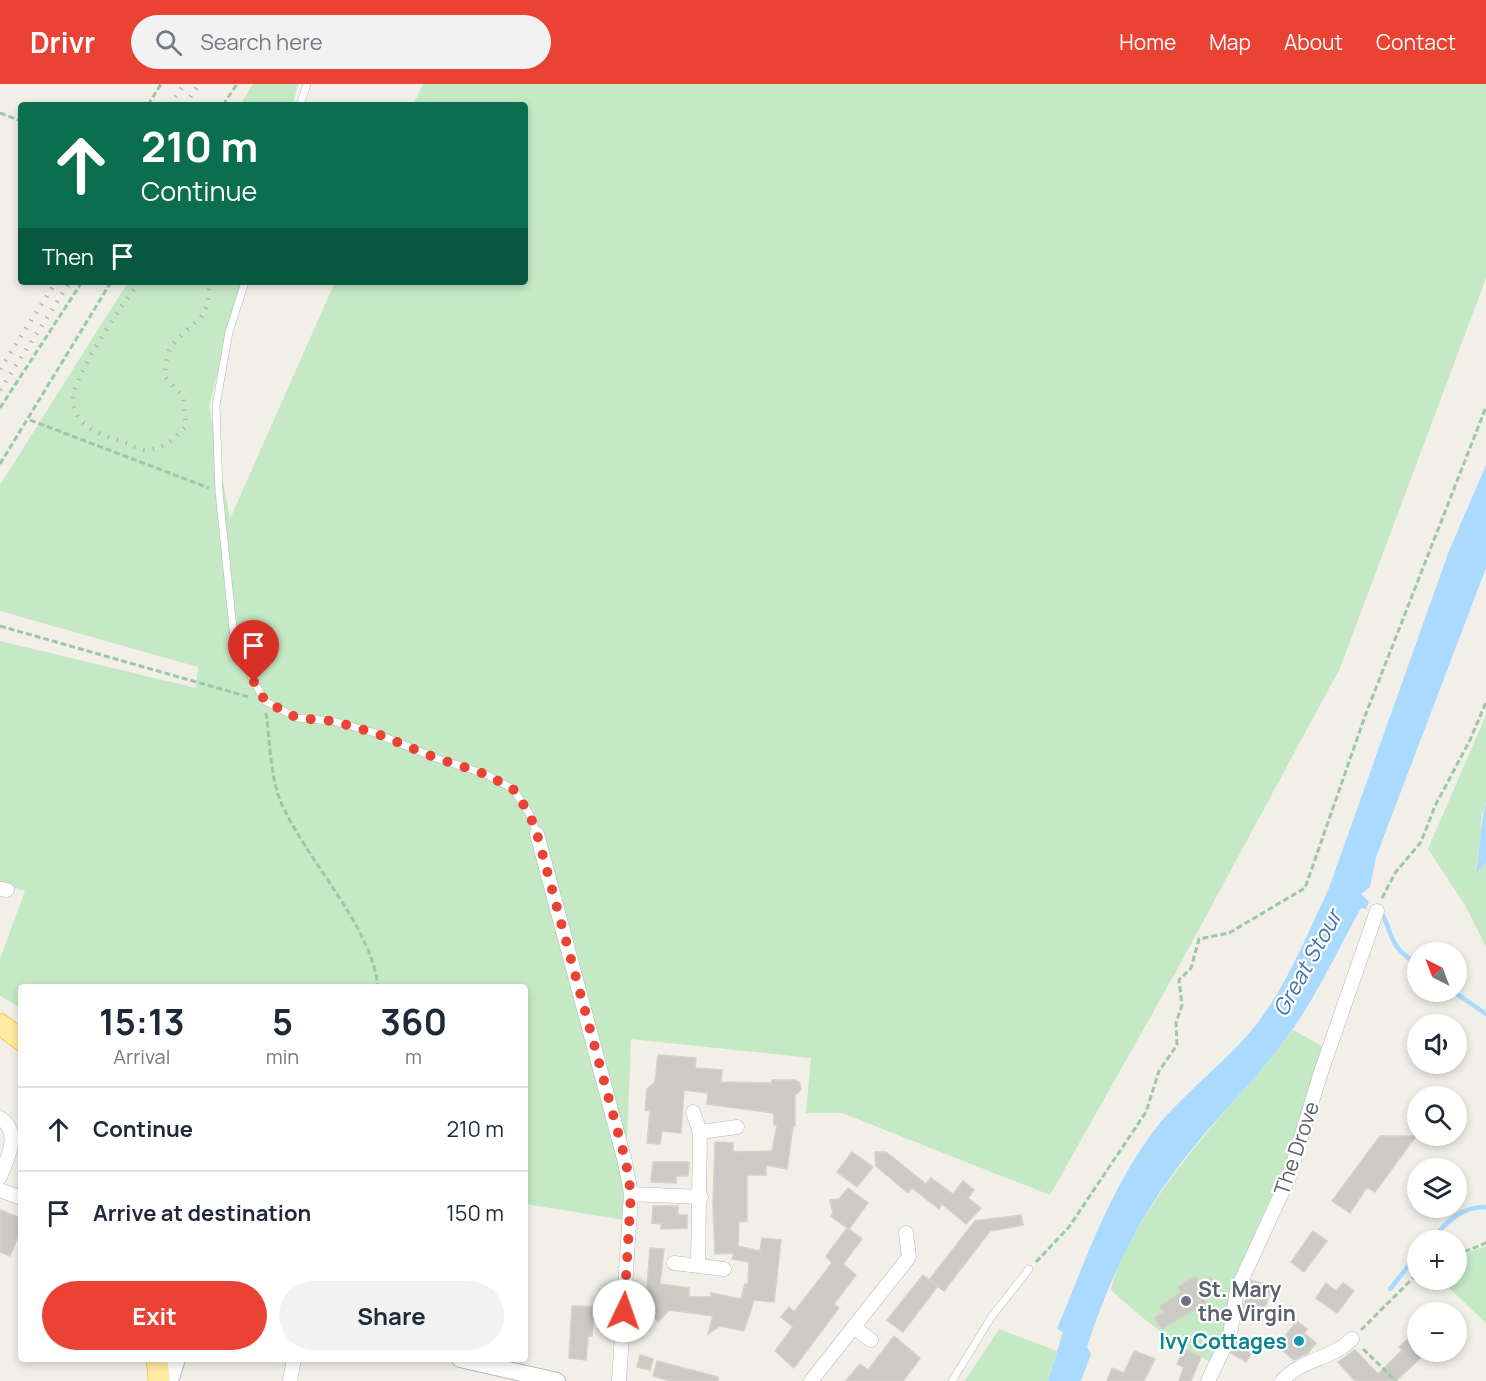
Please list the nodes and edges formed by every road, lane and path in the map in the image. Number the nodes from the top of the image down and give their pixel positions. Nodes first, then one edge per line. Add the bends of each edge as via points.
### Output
1 (162, 84) edge
2 (237, 84) edge
3 (307, 84) edge
4 (150, 102) edge
5 (225, 102) edge
6 (301, 102) edge
7 (0, 113) edge
8 (18, 120) edge
9 (80, 285) edge
10 (109, 285) edge
11 (244, 285) edge
12 (1486, 407) edge
13 (0, 408) edge
14 (29, 420) junction
15 (0, 464) edge
16 (219, 492) junction
17 (0, 626) edge
18 (265, 701) junction
19 (1486, 702) edge
20 (537, 834) joint
21 (1377, 911) joint
22 (377, 984) edge
23 (0, 1024) edge
24 (18, 1038) edge
25 (693, 1112) dead end
26 (0, 1118) edge
27 (737, 1127) dead end
28 (700, 1132) junction
29 (0, 1177) edge
30 (0, 1190) edge
31 (631, 1194) junction
32 (18, 1197) edge
33 (701, 1197) junction
34 (906, 1233) dead end
35 (1486, 1243) edge
36 (1467, 1251) edge
37 (674, 1263) dead end
38 (698, 1266) junction
39 (724, 1269) dead end
40 (1029, 1269) joint
41 (1407, 1285) edge
42 (853, 1327) junction
43 (1352, 1339) junction
44 (871, 1340) dead end
45 (157, 1362) edge
46 (176, 1362) edge
47 (293, 1362) edge
48 (473, 1362) edge
49 (159, 1381) edge
50 (170, 1381) edge
51 (290, 1381) edge
52 (557, 1381) edge
53 (620, 1381) edge
54 (811, 1381) edge
55 (952, 1381) edge
56 (1208, 1381) edge
57 (1282, 1381) edge
58 (1396, 1381) edge

1 - 4 path
2 - 5 path
3 - 6 lane
7 - 8 path
9 - 13 path
10 - 14 path
11 - 16 lane via 230,332 216,406
12 - 40 path via 1365,716 1305,888 1229,933 1199,939 1191,968 1179,980 1182,1005 1176,1023 1177,1045 1159,1071 1146,1112 1069,1227
14 - 15 path
14 - 16 path
16 - 18 lane via 234,638
17 - 18 path
18 - 20 lane via 297,718 333,721 375,733 485,774 513,789
18 - 22 path via 279,797 302,843 372,956
19 - 21 path via 1421,843 1395,873
20 - 31 street via 626,1162
21 - 56 street, The Drove via 1289,1177 1237,1290 1230,1335
23 - 24 highway
25 - 28 street
26 - 29 street via 7,1122 12,1144
27 - 28 street
28 - 33 street
30 - 32 street
31 - 33 street
31 - 53 street
33 - 38 street
34 - 42 street via 909,1257
35 - 36 path
37 - 38 street
38 - 39 street
40 - 55 lane via 992,1316
41 - 43 path
42 - 44 street
42 - 54 street
43 - 57 street via 1340,1352 1293,1371
43 - 58 path
45 - 49 highway
46 - 50 street
47 - 51 street
48 - 52 street

